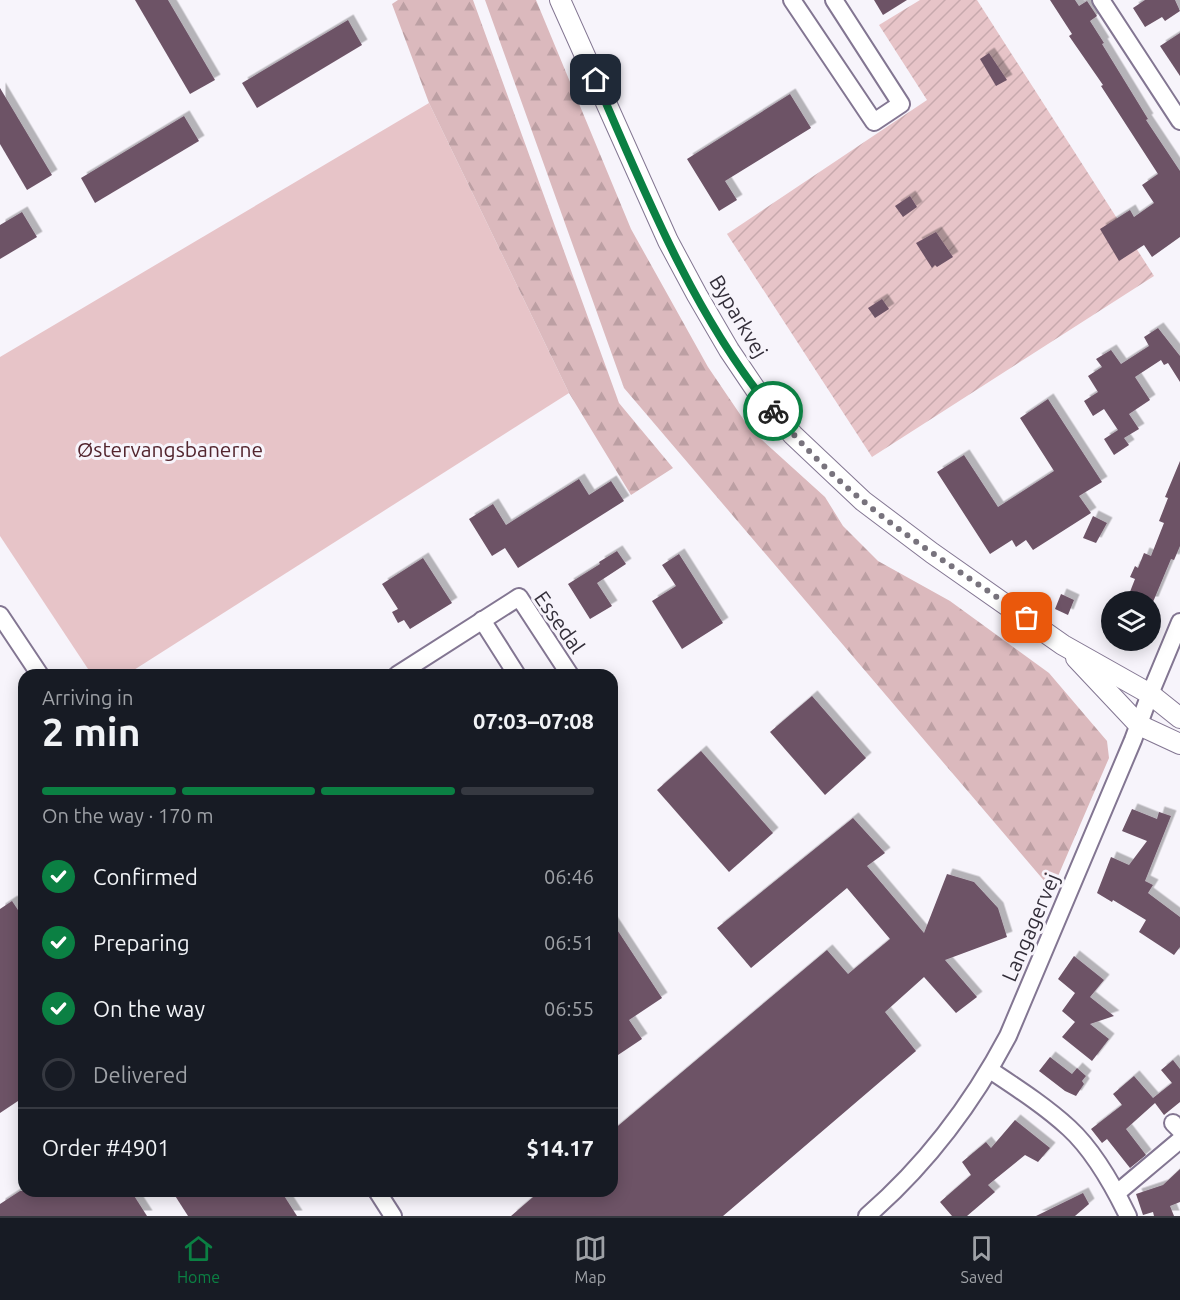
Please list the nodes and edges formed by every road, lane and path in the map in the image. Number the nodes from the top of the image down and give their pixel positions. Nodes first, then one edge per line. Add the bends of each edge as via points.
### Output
1 (560, 0) edge
2 (792, 0) edge
3 (834, 0) edge
4 (1101, 0) edge
5 (1180, 121) edge
6 (0, 615) edge
7 (482, 620) junction
8 (1180, 622) edge
9 (1064, 645) junction
10 (36, 669) edge
11 (406, 669) edge
12 (513, 669) edge
13 (566, 669) edge
14 (1150, 694) junction
15 (1180, 718) edge
16 (1139, 725) junction
17 (1180, 744) edge
18 (990, 1070) junction
19 (1180, 1140) edge
20 (1117, 1193) junction
21 (381, 1197) edge
22 (393, 1216) edge
23 (867, 1216) edge
24 (1128, 1216) edge

1 - 9 street, Byparkvej via 668,241 758,393 793,435 863,501
2 - 3 street via 874,122 901,104
4 - 5 street
6 - 10 street
7 - 11 street, Essedal
7 - 12 street
7 - 13 street, Essedal via 519,597
8 - 14 street, Langagervej
9 - 14 street, Byparkvej
9 - 16 street, Byparkvej
14 - 15 street, Byparkvej
14 - 16 street, Langagervej
16 - 17 street, Byparkvej
16 - 18 street, Langagervej via 1054,932
18 - 20 street via 1071,1129
18 - 23 street, Langagervej via 940,1142
19 - 20 street
20 - 24 street
21 - 22 street

